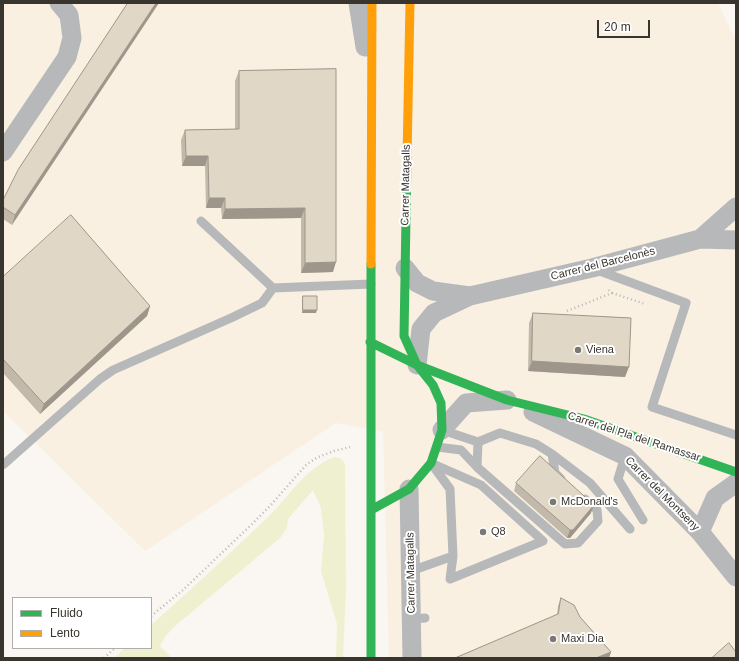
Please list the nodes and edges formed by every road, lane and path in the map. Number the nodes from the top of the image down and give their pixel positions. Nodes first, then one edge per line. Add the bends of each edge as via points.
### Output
1 (59, 3) edge
2 (358, 3) edge
3 (372, 3) edge
4 (410, 3) edge
5 (372, 86) junction
6 (3, 152) edge
7 (736, 207) edge
8 (201, 221) dead end
9 (700, 239) junction
10 (736, 240) edge
11 (405, 268) junction
12 (592, 268) junction
13 (371, 284) junction
14 (273, 288) junction
15 (470, 296) junction
16 (567, 311) dead end
17 (370, 342) junction
18 (417, 365) junction
19 (507, 400) junction
20 (736, 436) edge
21 (439, 439) junction
22 (478, 442) junction
23 (370, 443) junction
24 (552, 454) junction
25 (624, 456) junction
26 (431, 463) junction
27 (3, 465) edge
28 (477, 467) junction
29 (736, 472) edge
30 (736, 483) edge
31 (567, 484) edge
32 (409, 489) junction
33 (579, 494) edge
34 (371, 510) junction
35 (643, 520) dead end
36 (630, 529) dead end
37 (700, 532) junction
38 (453, 556) junction
39 (411, 572) junction
40 (736, 577) edge
41 (152, 615) edge
42 (114, 649) edge
43 (104, 658) edge
44 (371, 658) edge
45 (412, 658) edge

1 - 6 street via 69,15 72,38 67,58
2 - 5 street
3 - 5 street
4 - 11 street, Carrer Matagalls
5 - 13 street
7 - 9 street
8 - 14 lane
9 - 10 street, Carrer del Barcelonès
9 - 12 street, Carrer del Barcelonès
11 - 15 street, Carrer del Barcelonès via 417,283 433,291
11 - 18 street, Carrer Matagalls via 404,336
12 - 15 street, Carrer del Barcelonès
12 - 16 path via 612,293
12 - 20 lane via 686,303 652,407
13 - 14 lane
13 - 17 street
14 - 27 lane via 262,303 113,370
15 - 18 street, Carrer del Barcelonès via 434,313 421,330
17 - 18 street, Carrer Matagalls
17 - 23 street
18 - 19 street, Carrer del Pla del Ramassar
18 - 21 street, Carrer Matagalls via 433,385 441,403
19 - 21 street, Carrer del Pla del Ramassar via 466,403
19 - 25 street, Carrer del Montseny
19 - 29 street, Carrer del Pla del Ramassar via 584,419
21 - 22 lane
21 - 26 street, Carrer Matagalls
21 - 28 lane via 461,450
22 - 24 lane via 500,433 536,444
22 - 28 lane
23 - 34 street
23 - 41 path via 334,451 306,464 246,530 183,590
24 - 31 lane via 555,474
24 - 36 lane via 590,482
25 - 35 lane via 618,479
25 - 37 street, Carrer del Montseny
26 - 32 street, Carrer Matagalls
26 - 38 lane via 450,489
26 - 38 lane via 481,486 543,541 450,579
28 - 33 lane via 565,544 578,543 598,520 597,510
30 - 37 street via 715,498
32 - 34 street, Carrer Matagalls
32 - 39 street, Carrer Matagalls
34 - 44 street
37 - 40 street, Carrer del Montseny
38 - 39 lane
39 - 45 street, Carrer Matagalls via 418,619
42 - 43 path

